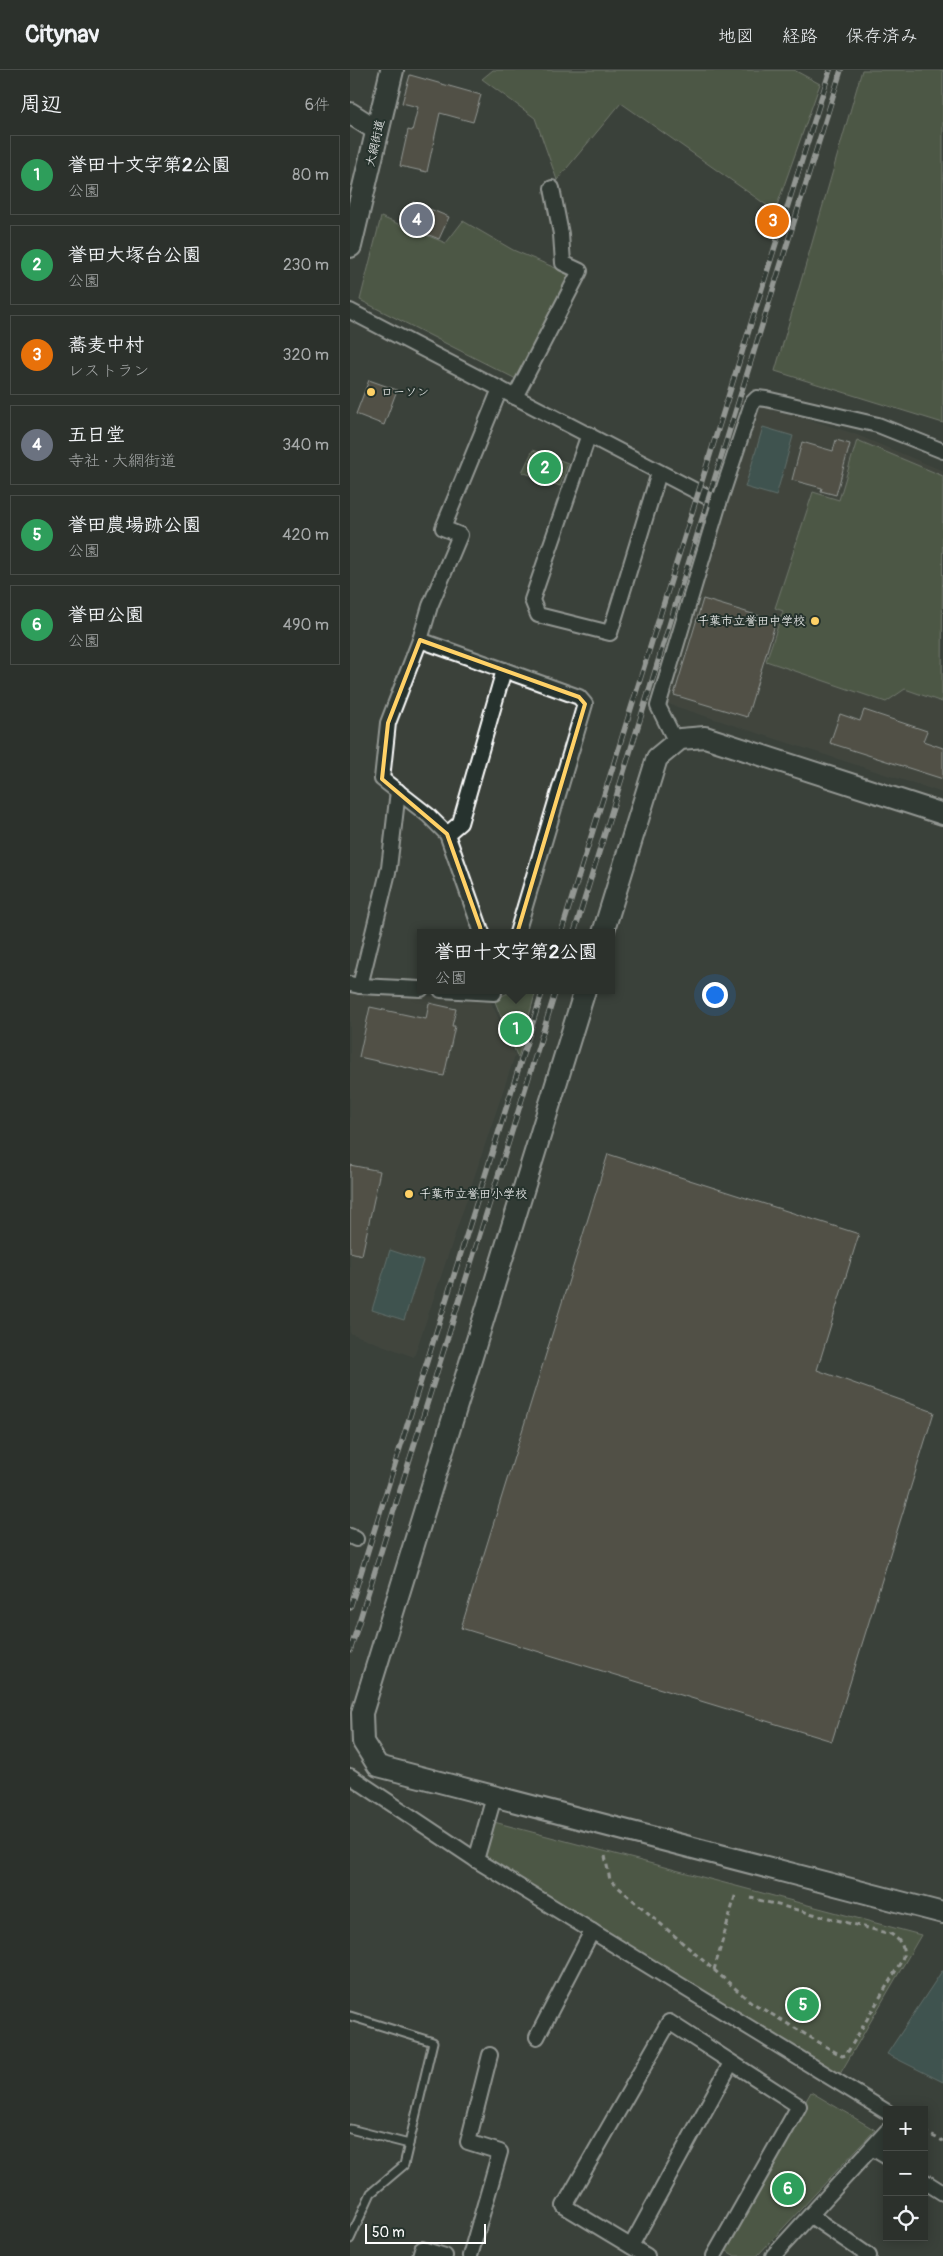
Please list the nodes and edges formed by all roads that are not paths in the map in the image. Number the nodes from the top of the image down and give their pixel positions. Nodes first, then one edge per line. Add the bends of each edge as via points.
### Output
1 (392, 70) edge
2 (350, 113) edge
3 (378, 131) junction
4 (552, 188) dead end
5 (350, 246) edge
6 (350, 311) edge
7 (500, 389) junction
8 (515, 397) junction
9 (589, 434) junction
10 (943, 451) edge
11 (659, 473) junction
12 (719, 503) junction
13 (420, 640) junction
14 (504, 670) junction
15 (676, 742) junction
16 (398, 791) junction
17 (943, 814) edge
18 (447, 834) junction
19 (481, 929) edge
20 (518, 929) edge
21 (604, 929) edge
22 (355, 985) edge
23 (417, 989) edge
24 (584, 994) edge
25 (350, 1776) edge
26 (494, 1796) junction
27 (476, 1860) junction
28 (943, 1913) edge
29 (592, 1931) junction
30 (350, 2016) edge
31 (537, 2037) dead end
32 (490, 2055) dead end
33 (731, 2063) junction
34 (883, 2110) edge
35 (350, 2129) edge
36 (883, 2135) edge
37 (409, 2144) junction
38 (872, 2148) junction
39 (883, 2155) edge
40 (928, 2184) edge
41 (943, 2193) edge
42 (811, 2216) junction
43 (350, 2239) edge
44 (631, 2246) junction
45 (420, 2256) edge
46 (445, 2256) edge
47 (470, 2256) edge
48 (647, 2256) edge
49 (714, 2256) edge
50 (773, 2256) edge
51 (869, 2256) edge

1 - 3 main road, 大網街道
2 - 3 street
3 - 5 main road, 大網街道
4 - 8 street via 563,263 580,271
6 - 7 street
7 - 8 street
7 - 13 street via 443,528 460,535 430,606
8 - 9 street
9 - 11 street
9 - 11 street via 532,600 538,615 610,632
10 - 12 street via 878,425 757,398 752,403
11 - 12 street
12 - 15 street via 658,706
13 - 14 street
13 - 16 street via 388,723 382,779
14 - 18 street via 460,823
14 - 20 street via 580,697 585,704
15 - 17 street via 705,737
15 - 21 street via 657,758
16 - 18 street
16 - 22 street via 389,868
18 - 19 street
22 - 23 street
24 - 26 street via 362,1713 363,1742 378,1766
25 - 27 street
26 - 27 street
26 - 28 street
27 - 29 street
29 - 31 street
29 - 34 street
30 - 37 lane via 433,2042
32 - 47 street via 468,2142 500,2152
33 - 44 street
33 - 44 street via 669,2022 564,2206
33 - 49 street via 799,2106
35 - 37 lane
36 - 38 street
37 - 43 lane via 404,2165 371,2193
38 - 39 street
38 - 42 street
40 - 41 street
42 - 50 street
42 - 51 street
44 - 48 street
45 - 46 street via 422,2249

